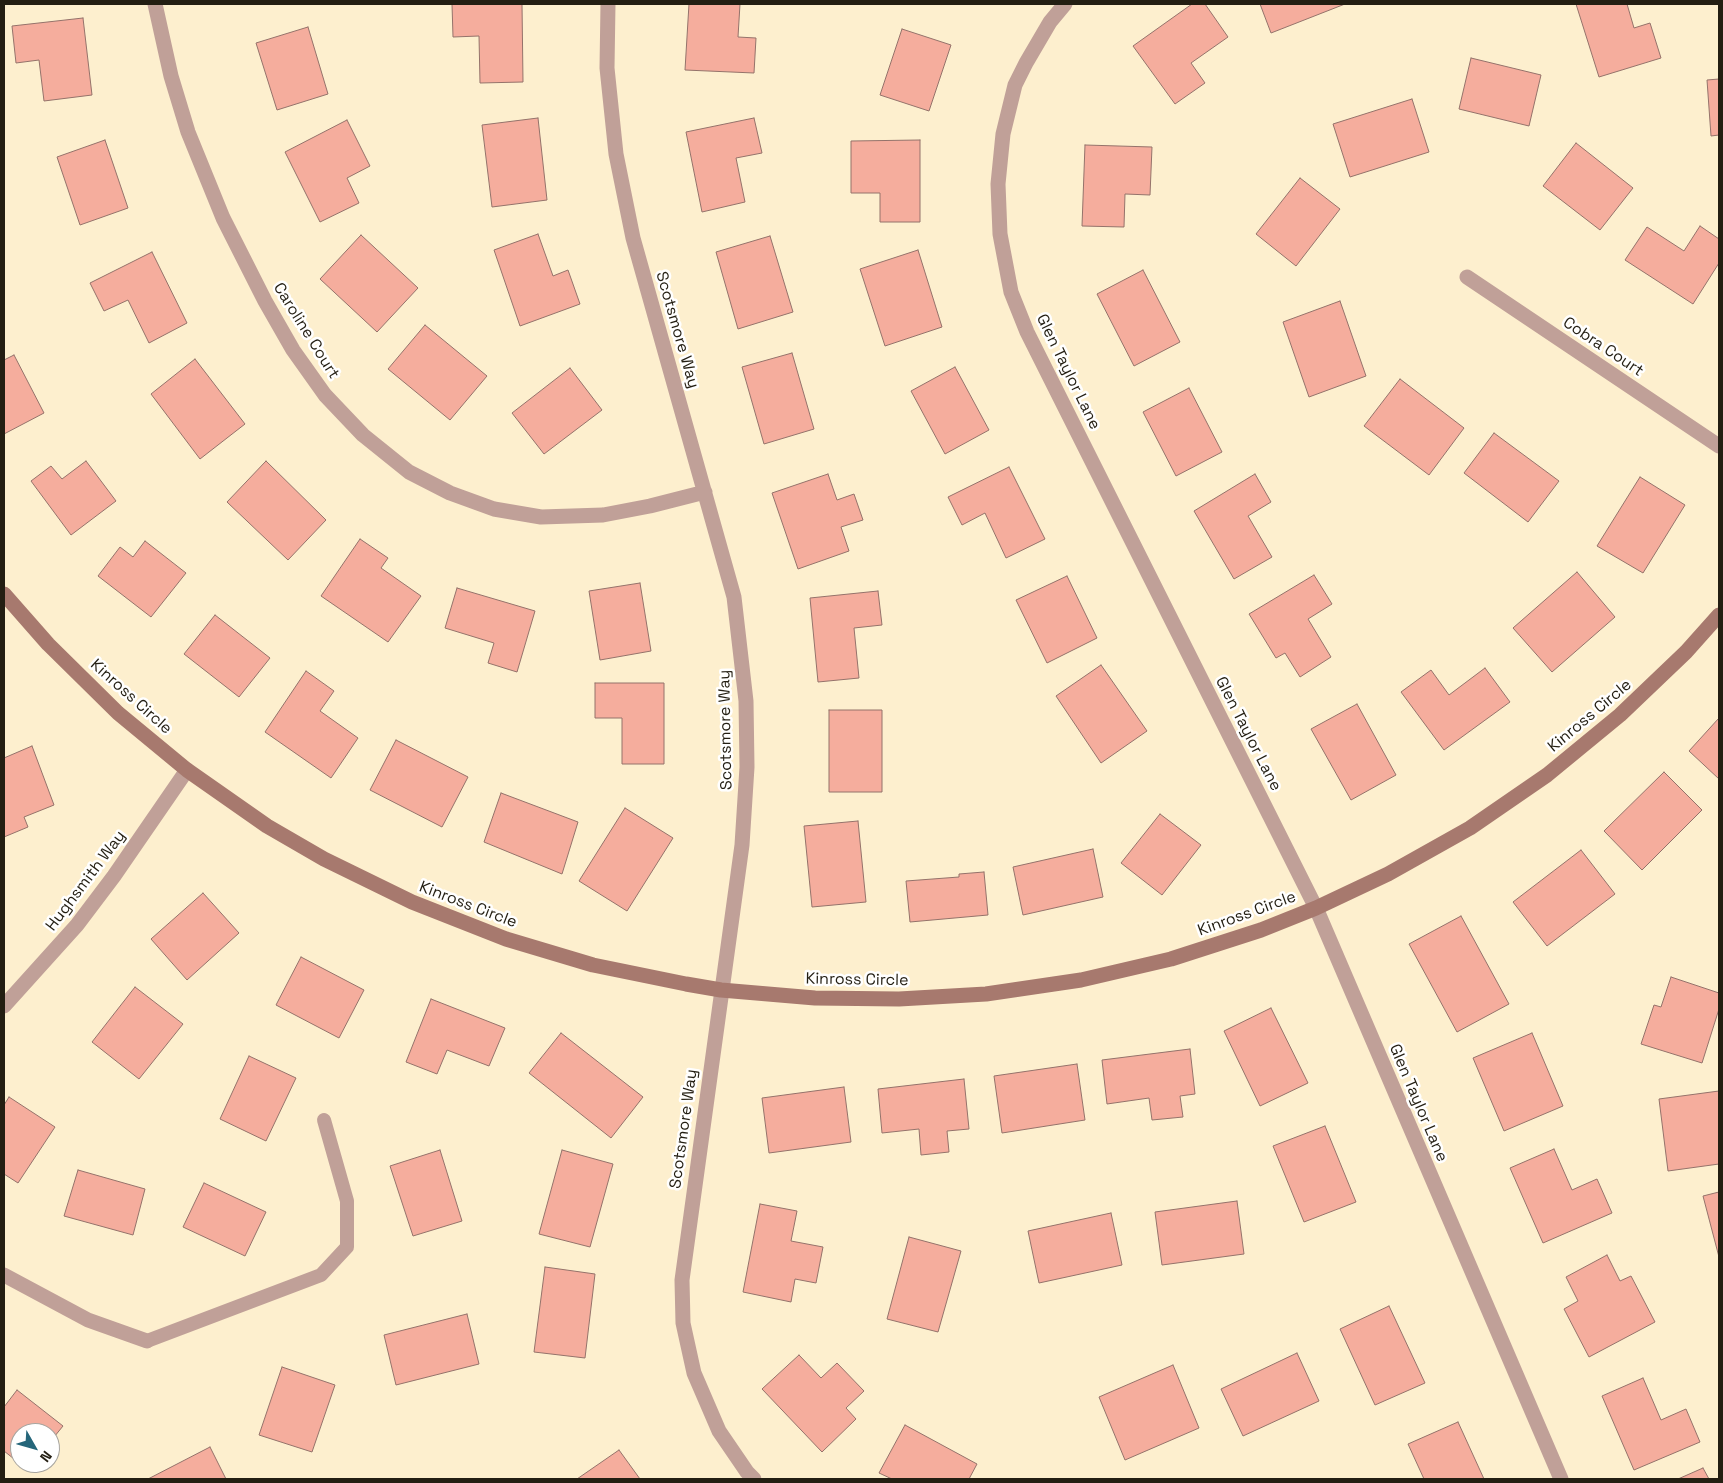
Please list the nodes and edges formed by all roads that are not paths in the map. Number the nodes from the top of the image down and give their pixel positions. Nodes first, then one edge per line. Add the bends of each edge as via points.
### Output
1 (155, 4) edge
2 (608, 4) edge
3 (1065, 4) edge
4 (1467, 277) dead end
5 (1719, 446) edge
6 (704, 492) junction
7 (4, 594) edge
8 (1719, 616) edge
9 (187, 770) junction
10 (1316, 908) junction
11 (721, 990) junction
12 (4, 1006) edge
13 (324, 1120) dead end
14 (4, 1275) edge
15 (147, 1341) joint
16 (754, 1479) edge
17 (1562, 1479) edge

1 - 6 street, Caroline Court via 188,132 223,218 293,350 325,394 363,435 409,472 450,494 494,509 540,517 603,515
2 - 6 street, Scotsmore Way via 607,68 616,154 633,238
3 - 10 street, Glen Taylor Lane via 1050,22 1015,85 1003,134 998,184 1000,234 1011,292 1036,350
4 - 5 street, Cobra Court
6 - 11 street, Scotsmore Way via 734,598 746,701 748,767 742,845
7 - 9 street, Kinross Circle via 48,644 118,713
8 - 10 street, Kinross Circle via 1620,716 1547,775 1470,828 1388,874
9 - 11 street, Kinross Circle via 267,826 324,859 412,902 506,939 593,965
9 - 12 street, Hughsmith Way via 82,918
10 - 11 street, Kinross Circle via 1261,930 1171,959 1081,980 986,994 899,999 815,998
10 - 17 street, Glen Taylor Lane
11 - 16 street, Scotsmore Way via 682,1280 683,1323 694,1373 719,1431
13 - 15 lane via 347,1200 347,1248 322,1275
14 - 15 street via 88,1320

